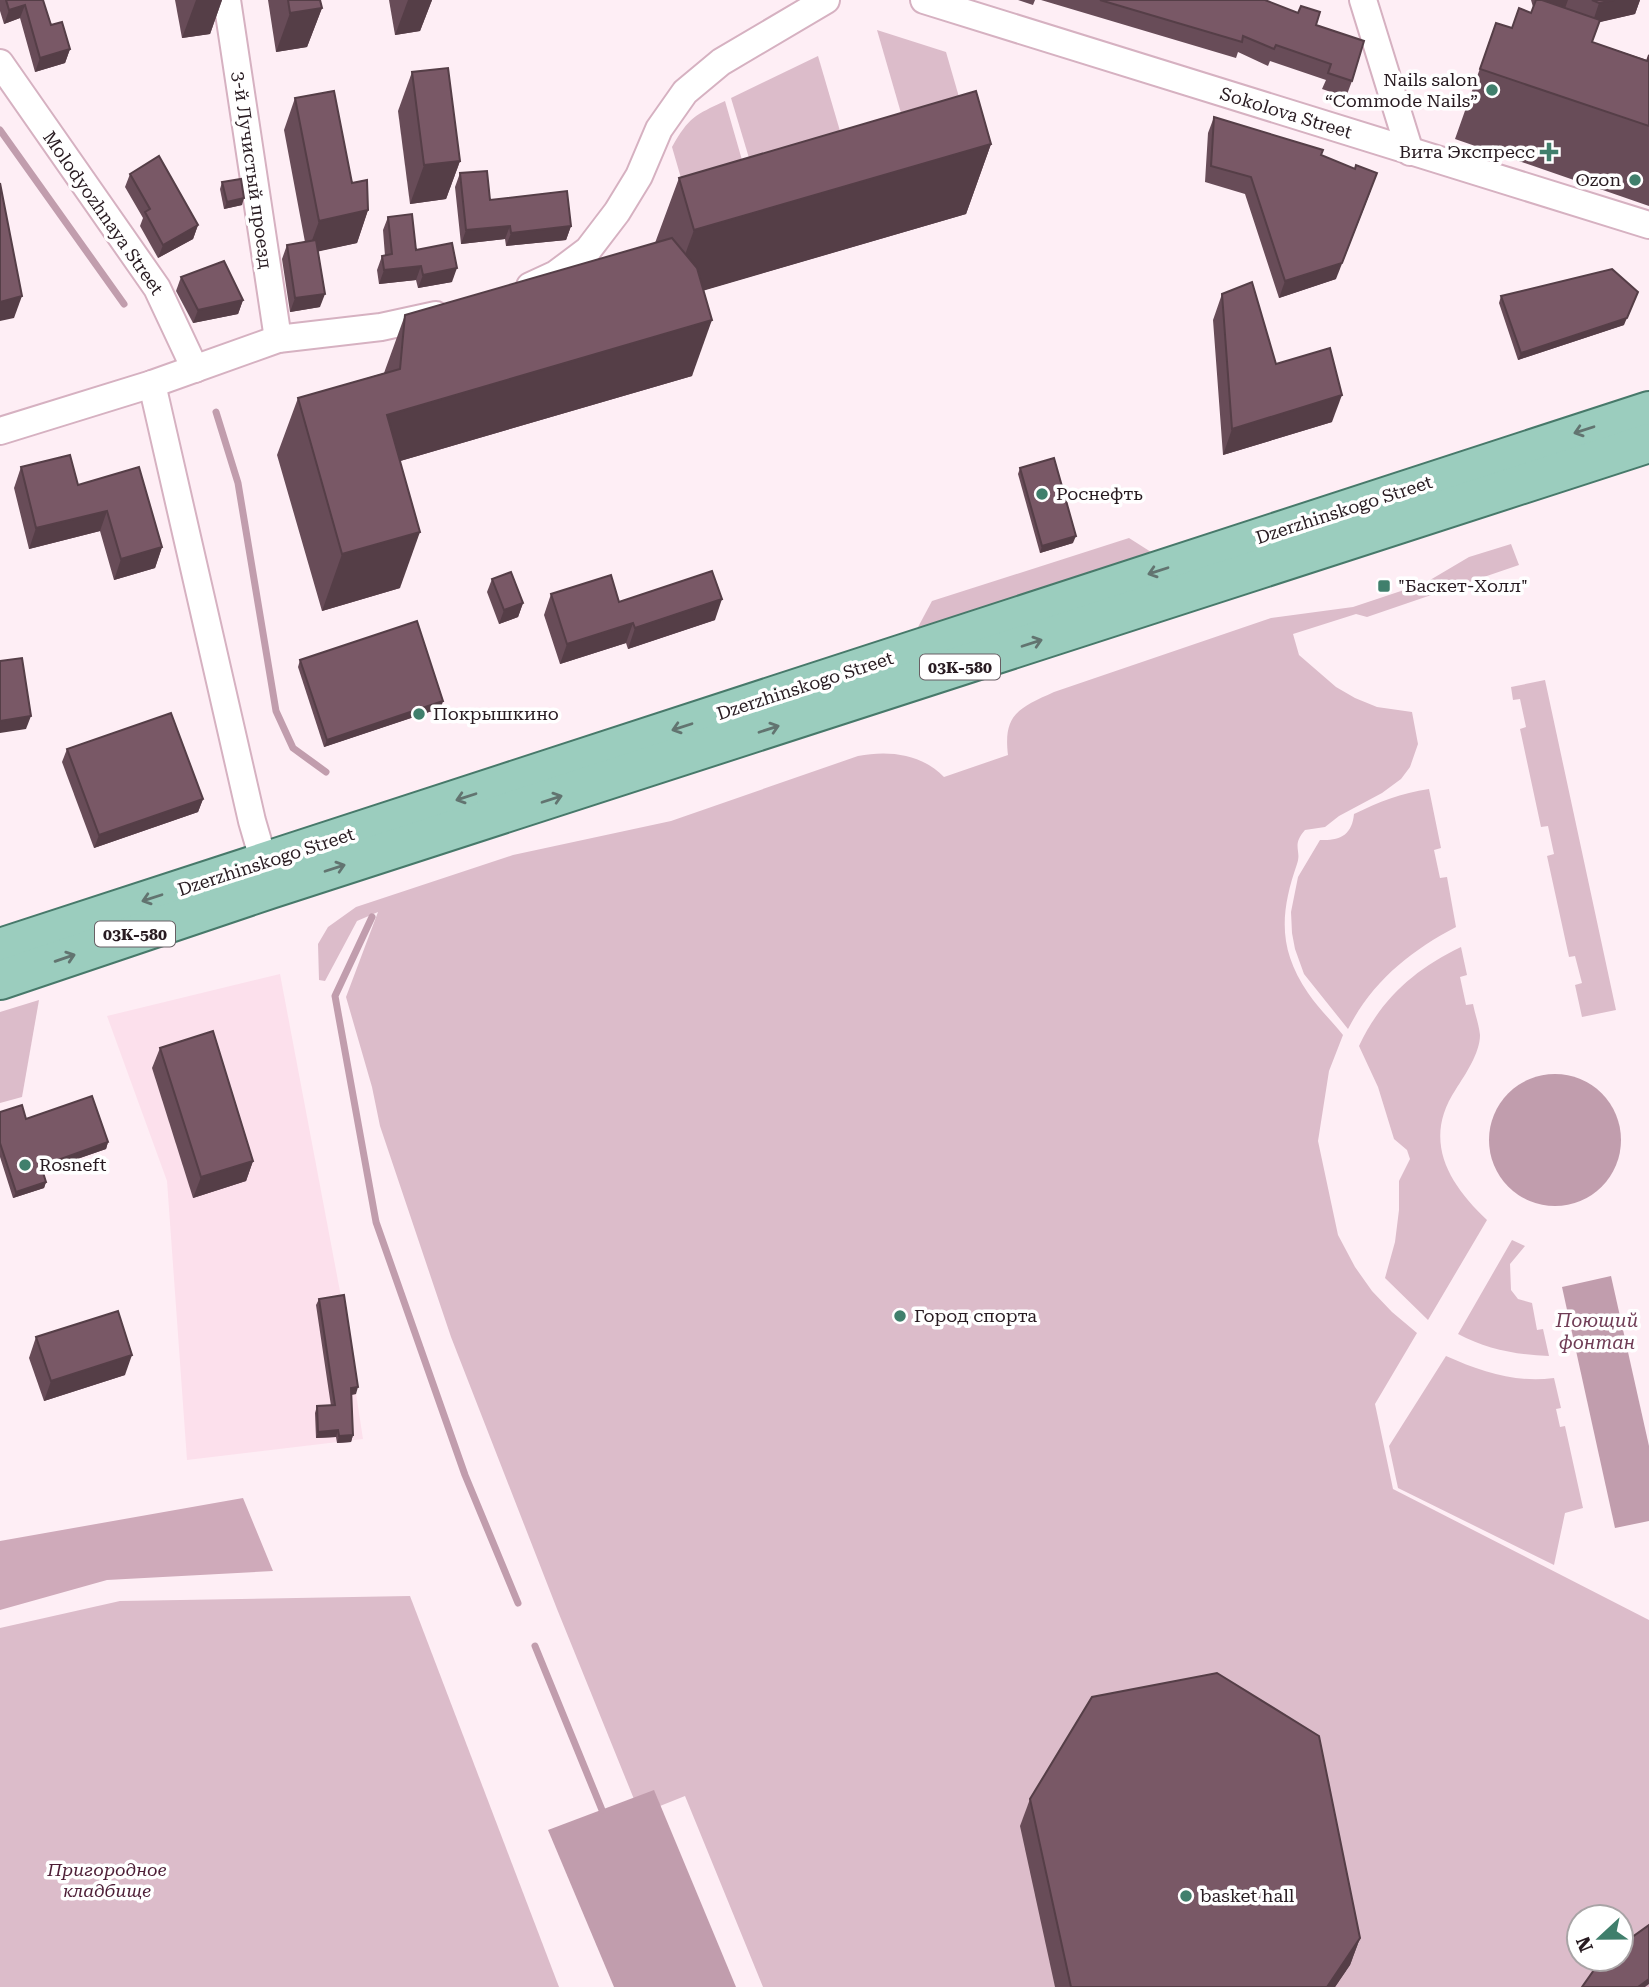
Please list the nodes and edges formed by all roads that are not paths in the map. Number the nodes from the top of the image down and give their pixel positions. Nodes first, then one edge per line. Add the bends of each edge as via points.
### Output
1 (227, 0) edge
2 (826, 0) edge
3 (924, 0) edge
4 (1363, 0) edge
5 (0, 63) edge
6 (1410, 152) junction
7 (1649, 225) edge
8 (504, 296) edge
9 (459, 310) edge
10 (278, 339) junction
11 (195, 369) junction
12 (152, 384) junction
13 (1649, 411) edge
14 (0, 431) edge
15 (1649, 443) edge
16 (953, 654) junction
17 (267, 875) junction
18 (0, 948) edge
19 (0, 980) edge

1 - 10 street, 3-й Лучистый проезд
2 - 8 street via 721,62 685,92 659,129 617,212 588,250 556,274
3 - 6 street, Sokolova Street
4 - 6 street
5 - 11 street, Molodyozhnaya Street via 158,288
6 - 7 street, Sokolova Street
9 - 10 street via 382,327
10 - 11 street
11 - 12 street
12 - 14 street
12 - 17 street
13 -> 16 main road, Dzerzhinskogo Street / 03К-580
16 -> 15 main road, Dzerzhinskogo Street / 03К-580
16 - 17 main road, Dzerzhinskogo Street / 03К-580
17 -> 18 main road, Dzerzhinskogo Street / 03К-580
19 -> 17 main road, Dzerzhinskogo Street / 03К-580

